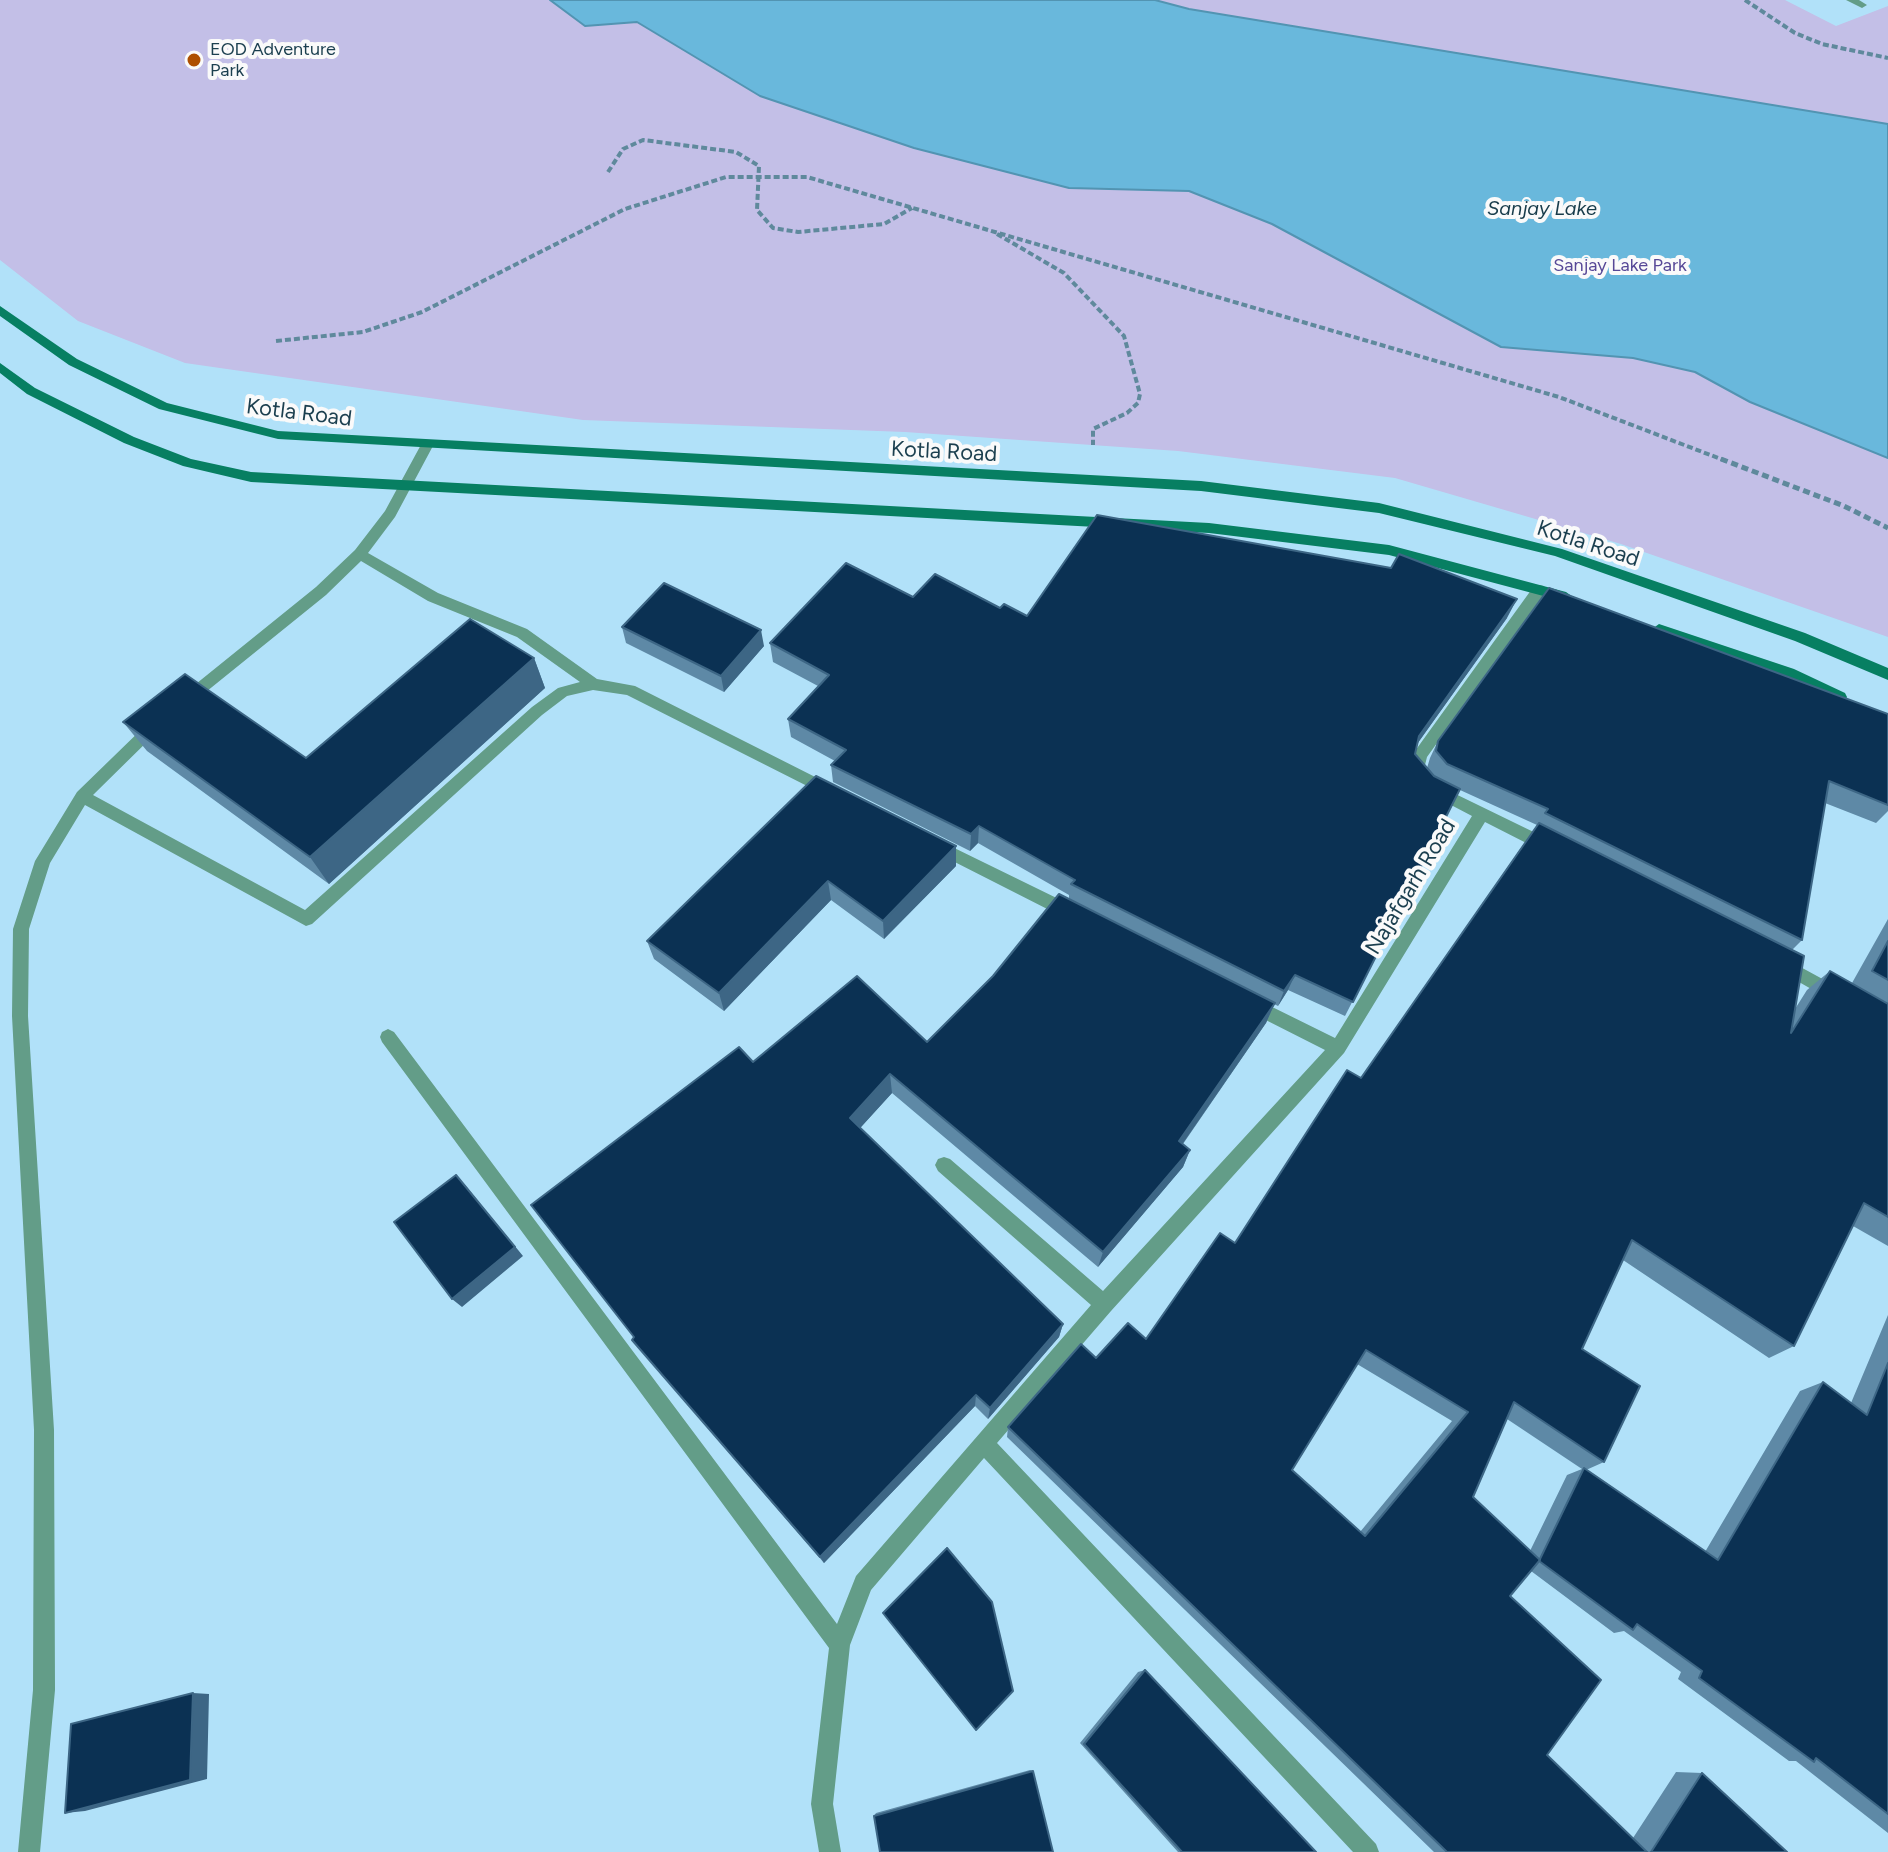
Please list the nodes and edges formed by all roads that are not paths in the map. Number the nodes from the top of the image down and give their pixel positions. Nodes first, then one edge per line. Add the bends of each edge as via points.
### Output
1 (1851, 0) edge
2 (1862, 5) dead end
3 (0, 310) edge
4 (0, 367) edge
5 (428, 444) junction
6 (407, 483) junction
7 (360, 554) junction
8 (1539, 590) junction
9 (1575, 600) edge
10 (1646, 625) edge
11 (1888, 674) edge
12 (593, 684) junction
13 (1860, 707) edge
14 (82, 796) junction
15 (842, 797) edge
16 (1482, 813) junction
17 (927, 840) edge
18 (1567, 856) edge
19 (1083, 919) edge
20 (1766, 957) edge
21 (1239, 998) edge
22 (1848, 1002) edge
23 (388, 1037) dead end
24 (1338, 1048) junction
25 (944, 1165) dead end
26 (1104, 1304) junction
27 (984, 1444) junction
28 (840, 1645) junction
29 (29, 1852) edge
30 (830, 1852) edge
31 (1368, 1852) edge

1 - 2 street
3 - 5 main road, Kotla Road via 73,362 163,406 278,435
4 - 6 main road via 45,398 188,463 251,477
5 - 6 street
5 - 11 main road, Kotla Road via 1201,486 1379,508 1557,552 1800,637
6 - 7 street
6 - 8 main road via 1209,528 1389,550
7 - 12 street via 433,597 522,633
7 - 14 street via 168,714
8 - 9 main road
8 - 16 street via 1420,755 1416,770 1431,787
10 - 13 main road via 1789,673
12 - 14 street via 563,692 537,711 306,919
12 - 15 street via 630,690
14 - 29 street via 43,861 21,929 20,1016 44,1430 44,1690
16 - 18 street, Najafgarh Road
16 - 24 street, Najafgarh Road
17 - 19 street
20 - 22 street
21 - 24 street
23 - 28 street
24 - 26 street, Najafgarh Road
25 - 26 street
26 - 27 street, Najafgarh Road
27 - 28 street, Najafgarh Road via 863,1583
27 - 31 street
28 - 30 street, Najafgarh Road via 822,1804

